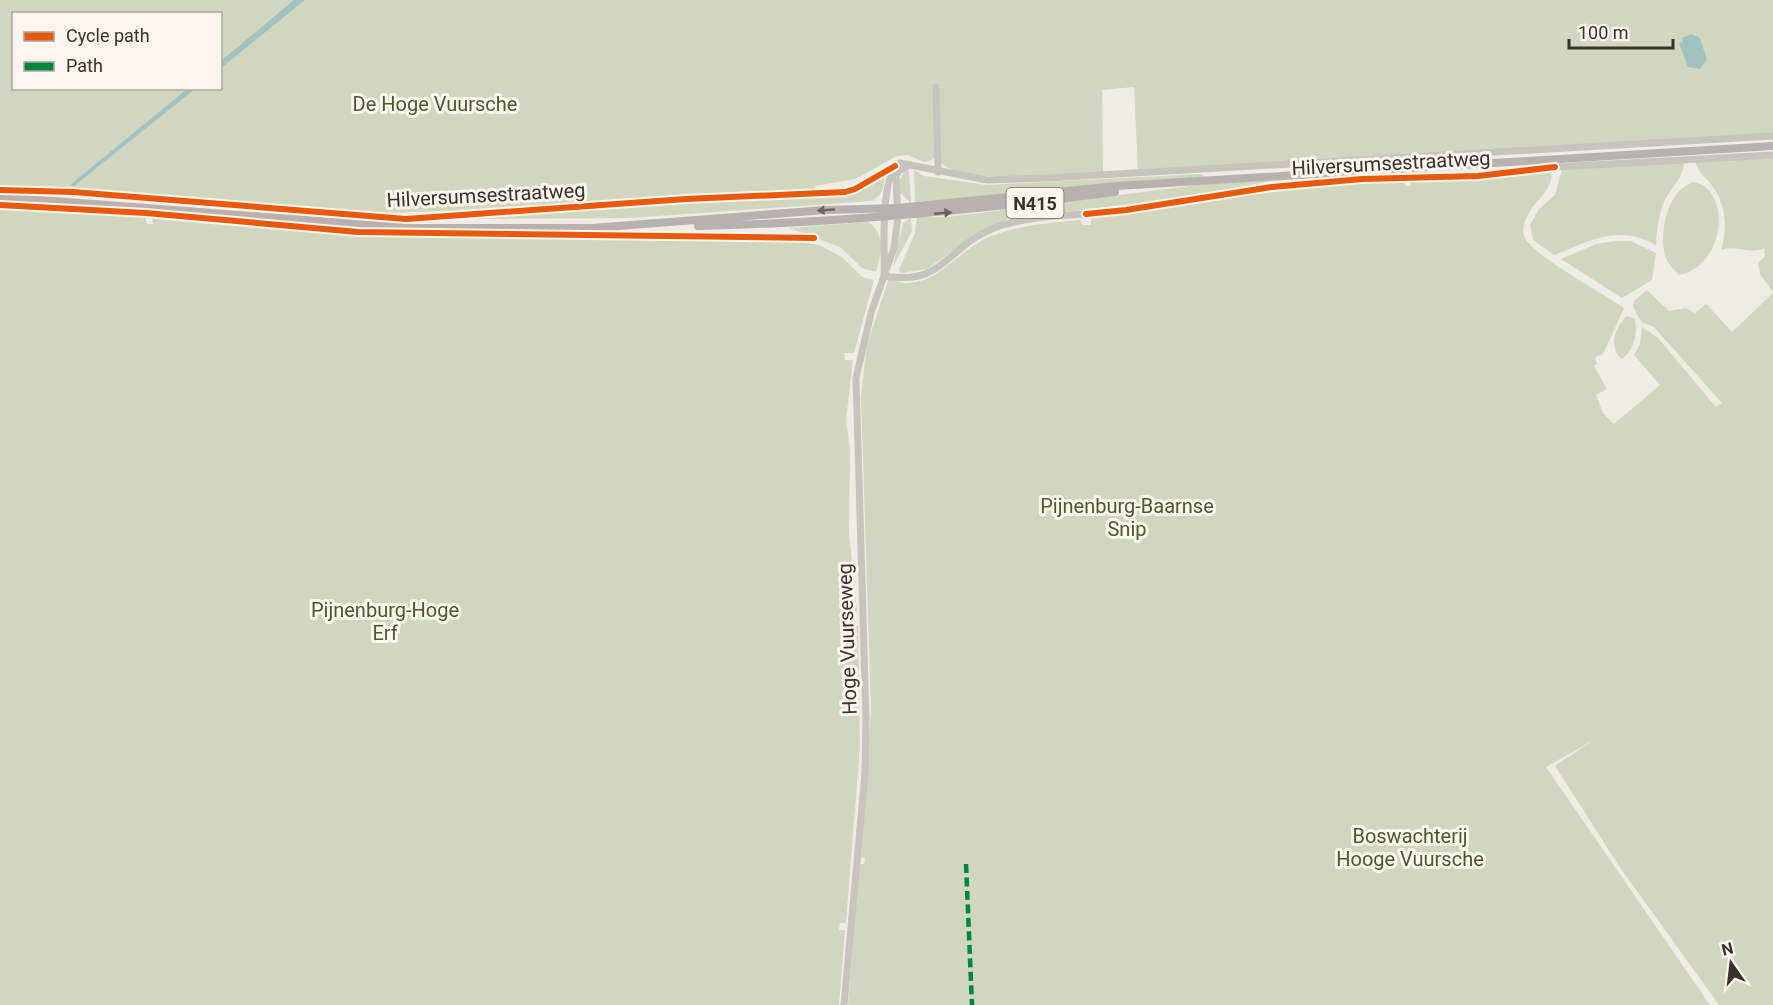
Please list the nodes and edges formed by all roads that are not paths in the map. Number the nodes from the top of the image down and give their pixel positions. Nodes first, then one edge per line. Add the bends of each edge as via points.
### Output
1 (936, 87) dead end
2 (1773, 136) edge
3 (1773, 146) edge
4 (1773, 155) edge
5 (912, 165) junction
6 (1555, 167) dead end
7 (938, 172) junction
8 (0, 197) edge
9 (898, 212) junction
10 (885, 213) junction
11 (1086, 214) dead end
12 (884, 276) junction
13 (844, 1005) edge

1 - 7 street
2 - 7 street, Hilversumsestraatweg via 1059,178 987,180
3 - 9 main road, Hilversumsestraatweg / N415 via 1184,183 962,212
4 - 6 street
5 - 7 street, Hilversumsestraatweg
5 - 9 street via 896,176
5 - 10 street via 900,163 892,169
8 - 10 main road, Hilversumsestraatweg / N415 via 414,228 773,224
9 - 10 main road, Hilversumsestraatweg / N415
9 - 12 street, Hoge Vuurseweg via 890,264
10 - 12 street, Hoge Vuurseweg
11 - 12 street via 1024,220 994,228 973,239 930,274
12 - 13 street, Hoge Vuurseweg via 871,312 856,378 865,773

